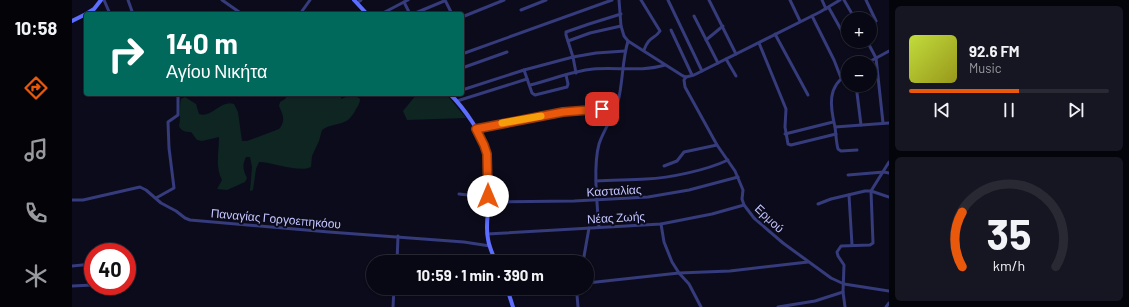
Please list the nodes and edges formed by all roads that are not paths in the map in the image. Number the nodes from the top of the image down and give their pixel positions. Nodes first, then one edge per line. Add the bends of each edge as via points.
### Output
1 (102, 0) edge
2 (128, 0) edge
3 (222, 0) edge
4 (310, 0) edge
5 (408, 0) edge
6 (445, 0) edge
7 (504, 0) edge
8 (546, 0) edge
9 (612, 0) edge
10 (619, 0) edge
11 (641, 0) edge
12 (668, 0) edge
13 (709, 0) edge
14 (790, 0) edge
15 (822, 0) edge
16 (840, 0) edge
17 (844, 0) edge
18 (866, 0) edge
19 (357, 1) edge
20 (404, 2) junction
21 (827, 8) junction
22 (521, 10) dead end
23 (89, 12) edge
24 (109, 12) edge
25 (132, 12) edge
26 (239, 12) edge
27 (301, 12) edge
28 (365, 12) edge
29 (385, 12) edge
30 (409, 12) edge
31 (418, 12) edge
32 (451, 12) edge
33 (851, 12) edge
34 (871, 12) edge
35 (621, 14) junction
36 (84, 15) edge
37 (464, 16) edge
38 (694, 16) dead end
39 (812, 16) junction
40 (72, 21) edge
41 (800, 21) junction
42 (621, 26) junction
43 (723, 26) junction
44 (671, 30) dead end
45 (841, 31) edge
46 (775, 34) junction
47 (706, 40) junction
48 (568, 41) junction
49 (628, 41) junction
50 (759, 43) junction
51 (644, 50) junction
52 (625, 51) junction
53 (889, 51) edge
54 (507, 52) dead end
55 (464, 53) edge
56 (736, 54) junction
57 (573, 57) junction
58 (877, 57) edge
59 (726, 59) junction
60 (718, 63) junction
61 (665, 65) junction
62 (464, 67) edge
63 (877, 67) edge
64 (623, 69) junction
65 (524, 70) junction
66 (702, 71) junction
67 (576, 73) junction
68 (566, 75) junction
69 (692, 76) junction
70 (736, 76) dead end
71 (686, 77) junction
72 (841, 78) joint
73 (527, 79) junction
74 (530, 85) junction
75 (464, 89) edge
76 (857, 92) edge
77 (808, 95) dead end
78 (178, 96) edge
79 (452, 96) edge
80 (457, 101) junction
81 (615, 108) junction
82 (833, 122) junction
83 (883, 123) junction
84 (889, 123) edge
85 (861, 125) junction
86 (835, 127) junction
87 (476, 129) junction
88 (785, 134) junction
89 (836, 134) junction
90 (717, 145) junction
91 (857, 150) dead end
92 (728, 160) junction
93 (889, 162) edge
94 (664, 166) dead end
95 (884, 172) junction
96 (889, 173) edge
97 (848, 175) dead end
98 (738, 177) junction
99 (596, 181) junction
100 (871, 191) junction
101 (459, 194) dead end
102 (850, 195) junction
103 (488, 196) junction
104 (889, 197) edge
105 (156, 198) junction
106 (72, 200) edge
107 (596, 200) junction
108 (488, 202) junction
109 (818, 204) dead end
110 (744, 205) junction
111 (661, 224) junction
112 (589, 228) junction
113 (598, 228) junction
114 (487, 234) junction
115 (398, 236) junction
116 (852, 245) junction
117 (490, 246) junction
118 (397, 255) edge
119 (493, 255) edge
120 (584, 255) edge
121 (808, 262) junction
122 (84, 265) edge
123 (72, 266) edge
124 (679, 273) junction
125 (594, 282) edge
126 (844, 284) junction
127 (84, 285) edge
128 (72, 286) edge
129 (889, 291) edge
130 (843, 292) junction
131 (394, 295) edge
132 (510, 295) edge
133 (577, 295) edge
134 (889, 303) edge
135 (393, 307) edge
136 (513, 307) edge
137 (578, 307) edge
138 (701, 307) edge
139 (778, 307) edge
140 (846, 307) edge
141 (886, 307) edge

1 - 23 street
1 - 24 street
2 - 25 street
3 - 26 street
4 - 27 street
5 - 20 street
6 - 31 street
6 - 32 street
7 - 37 street
8 - 22 street
9 - 55 street
10 - 35 street
11 - 51 street via 660,31 649,40
12 - 66 street
13 - 43 street
14 - 41 street
15 - 21 street
16 - 21 street
17 - 33 street
18 - 34 street
19 - 28 street
20 - 29 street
20 - 30 street
21 - 39 street
21 - 45 street
35 - 42 street
35 - 48 street via 567,32
36 - 40 street
38 - 47 street
39 - 41 street
39 - 72 street
41 - 46 street
42 - 48 street
42 - 49 street
43 - 47 street
43 - 56 street
44 - 69 street
46 - 50 street
46 - 77 street
47 - 60 street
48 - 57 street
49 - 51 street
49 - 52 street
50 - 56 street
50 - 88 street via 786,109
51 - 61 street
52 - 57 street
52 - 64 street
53 - 58 street
54 - 62 street
56 - 59 street
57 - 65 street
57 - 67 street
59 - 60 street
59 - 70 street
60 - 66 street
61 - 64 street
61 - 71 street
63 - 83 street
64 - 67 street via 591,69
64 - 81 street
65 - 73 street
65 - 75 street
66 - 69 street
67 - 68 street
68 - 74 street
68 - 74 street via 566,87 535,95
69 - 71 street
71 - 90 street, Ερμού via 685,87
72 - 82 street via 832,95
73 - 74 street
73 - 80 street
76 - 85 street
78 - 105 street via 178,115 168,122 174,188
79 - 80 street
80 - 87 street
81 - 87 street via 574,111
81 - 99 street via 598,150
82 - 86 street
82 - 88 street
83 - 84 street
83 - 85 street
85 - 86 street
86 - 89 street
87 - 103 street via 487,154
88 - 89 street via 788,144 792,145
89 - 91 street via 840,151
90 - 92 street, Ερμού
90 - 94 street via 684,152 677,161
92 - 98 street, Ερμού
92 - 99 street via 699,170 660,178
93 - 95 street
95 - 96 street
95 - 97 street
95 - 100 street
98 - 107 street, Κασταλίας via 669,194
98 - 110 street, Ερμού via 743,190
99 - 107 street
100 - 102 street
100 - 104 street
100 - 116 street via 873,241 871,244
101 - 103 street
102 - 109 street
102 - 116 street
103 - 108 street
105 - 106 street, Παναγίας Γοργοεπηκόου via 140,187 88,199
105 - 115 street, Παναγίας Γοργοεπηκόου via 190,220
107 - 108 street, Κασταλίας
107 - 113 street
108 - 114 street
110 - 111 street, Νέας Ζωής
110 - 121 street, Ερμού via 766,228
111 - 113 street, Νέας Ζωής
111 - 124 street via 667,252
112 - 113 street, Νέας Ζωής
112 - 114 street, Νέας Ζωής
112 - 120 street
114 - 117 street
115 - 117 street, Παναγίας Γοργοεπηκόου
115 - 118 street
116 - 126 street via 841,246 837,252 844,265
117 - 119 street
121 - 124 street via 730,271
121 - 126 street, Ερμού
122 - 123 street
124 - 125 street
124 - 138 street via 689,284
126 - 129 street, Ερμού
126 - 130 street
127 - 128 street
130 - 139 street via 815,301
130 - 140 street
131 - 135 street
132 - 136 street
133 - 137 street
134 - 141 street

